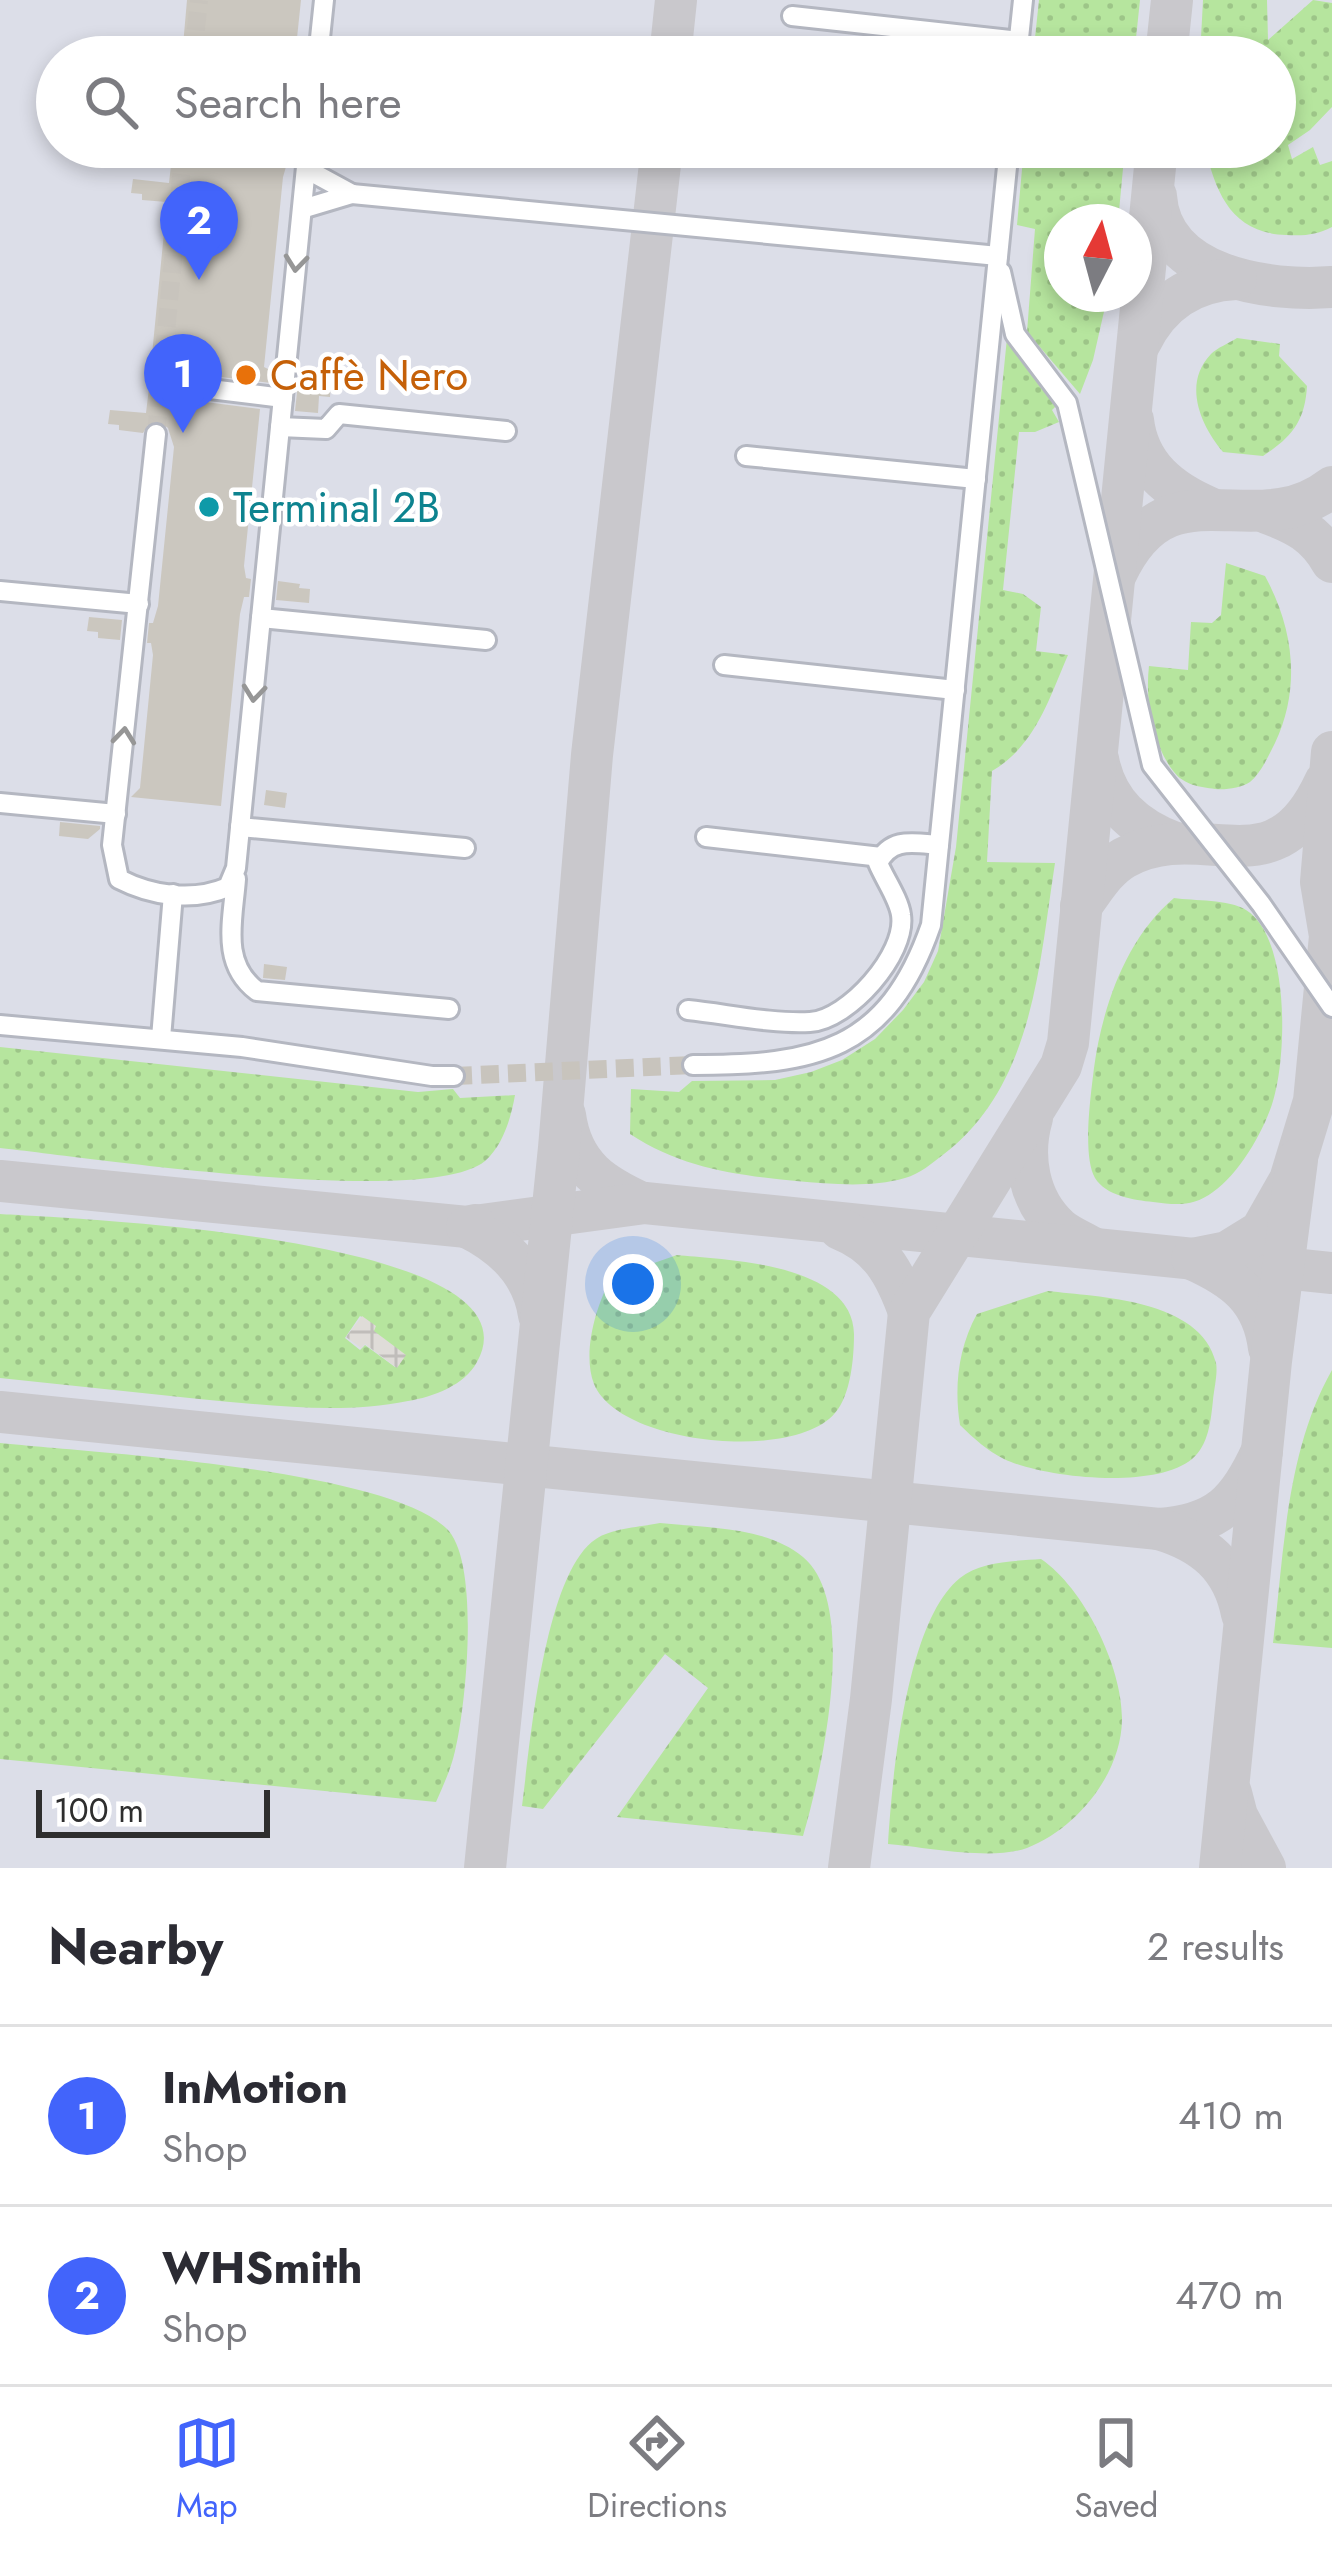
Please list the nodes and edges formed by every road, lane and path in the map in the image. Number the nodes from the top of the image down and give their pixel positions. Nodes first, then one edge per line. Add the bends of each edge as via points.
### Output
1 (323, 0) edge
2 (1023, 0) edge
3 (792, 16) dead end
4 (320, 36) edge
5 (929, 36) edge
6 (1019, 36) edge
7 (1007, 168) edge
8 (306, 169) joint
9 (352, 194) junction
10 (302, 209) junction
11 (998, 256) junction
12 (160, 383) dead end
13 (283, 398) junction
14 (280, 427) junction
15 (506, 431) dead end
16 (156, 434) tunnel mouth
17 (746, 456) dead end
18 (976, 479) junction
19 (0, 591) edge
20 (139, 604) junction
21 (261, 618) junction
22 (486, 640) dead end
23 (724, 665) dead end
24 (955, 690) junction
25 (0, 803) edge
26 (116, 814) junction
27 (240, 826) junction
28 (706, 837) dead end
29 (939, 845) junction
30 (465, 848) dead end
31 (881, 857) junction
32 (236, 868) junction
33 (173, 894) junction
34 (1332, 1007) edge
35 (449, 1009) dead end
36 (688, 1010) dead end
37 (0, 1025) edge
38 (161, 1038) junction
39 (693, 1066) tunnel mouth
40 (454, 1076) tunnel mouth

1 - 4 lane
2 - 6 lane
3 - 5 lane
7 - 11 lane
8 - 9 lane
8 - 10 lane
9 - 10 lane
9 - 11 lane
10 -> 13 lane
11 - 18 lane
11 - 34 lane via 1015,334 1067,403 1152,766
12 - 13 lane
13 - 14 lane
14 - 15 lane via 326,429 339,414
14 - 21 lane
16 - 20 lane
17 - 18 lane
18 - 24 lane
19 - 20 lane
26 -> 20 lane
21 - 22 lane
21 -> 27 lane
23 - 24 lane
24 - 29 lane
25 - 26 lane
26 - 33 lane via 119,879
27 - 30 lane
27 - 32 lane
28 - 31 lane
29 - 31 lane via 898,843
29 - 39 lane via 920,958 872,1020 810,1057
31 - 36 lane via 902,914 897,946 835,1016 812,1022
32 - 33 lane via 228,887 209,895
32 - 35 lane via 231,952 241,979 257,991
33 - 38 lane
37 - 38 lane
38 - 40 lane

